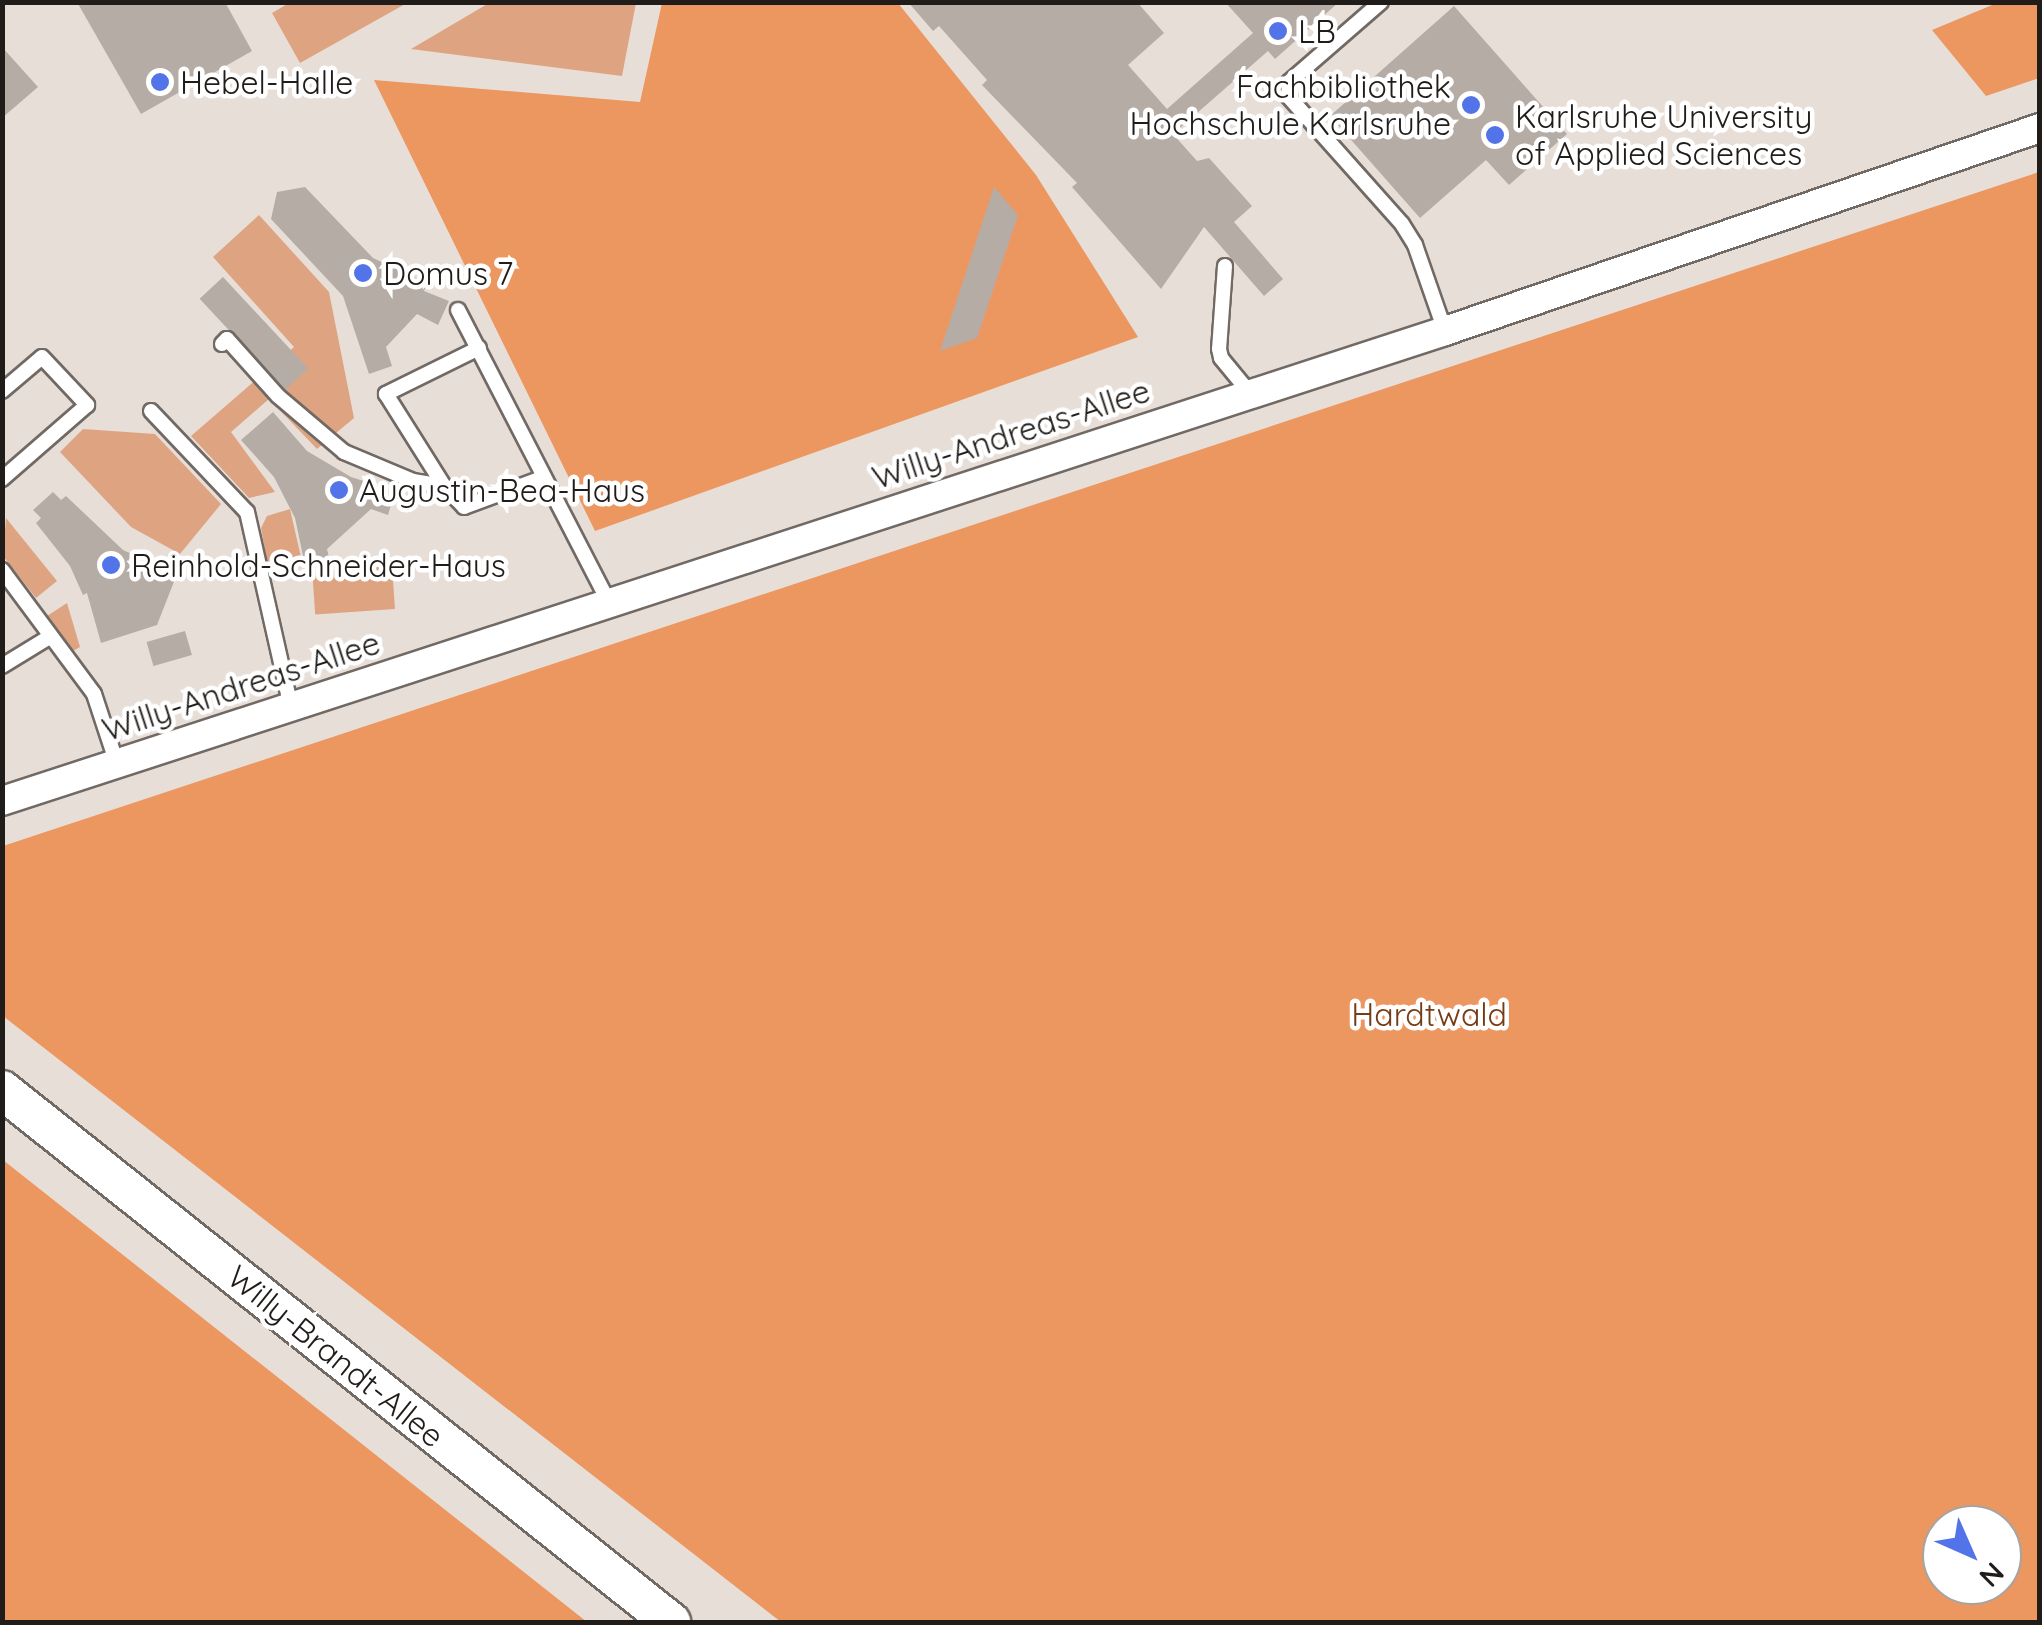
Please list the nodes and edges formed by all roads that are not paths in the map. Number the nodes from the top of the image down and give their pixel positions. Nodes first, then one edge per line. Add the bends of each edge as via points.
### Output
1 (1381, 2) edge
2 (2040, 128) edge
3 (1225, 266) dead end
4 (458, 310) dead end
5 (1445, 331) junction
6 (222, 344) dead end
7 (479, 348) junction
8 (2, 391) edge
9 (1250, 393) junction
10 (151, 410) dead end
11 (542, 478) junction
12 (2, 479) edge
13 (444, 486) junction
14 (2, 570) edge
15 (608, 601) junction
16 (51, 636) junction
17 (2, 666) edge
18 (291, 707) junction
19 (117, 764) junction
20 (2, 801) edge
21 (2, 1090) edge
22 (671, 1622) edge

1 - 5 lane via 1289,82 1288,96 1402,224
2 - 5 street, Willy-Andreas-Allee
3 - 9 lane via 1219,349
4 - 7 lane
5 - 9 street, Willy-Andreas-Allee
6 - 13 lane via 227,340 278,396 344,452
7 - 11 lane
7 - 13 lane via 386,394
8 - 12 lane via 42,357 86,406
9 - 15 street, Willy-Andreas-Allee
10 - 18 lane via 247,512
11 - 13 lane via 464,507
11 - 15 lane
14 - 16 lane
15 - 18 street, Willy-Andreas-Allee
16 - 17 lane
16 - 19 lane via 94,694
18 - 19 street, Willy-Andreas-Allee
19 - 20 street, Willy-Andreas-Allee
21 - 22 main road, Willy-Brandt-Allee

